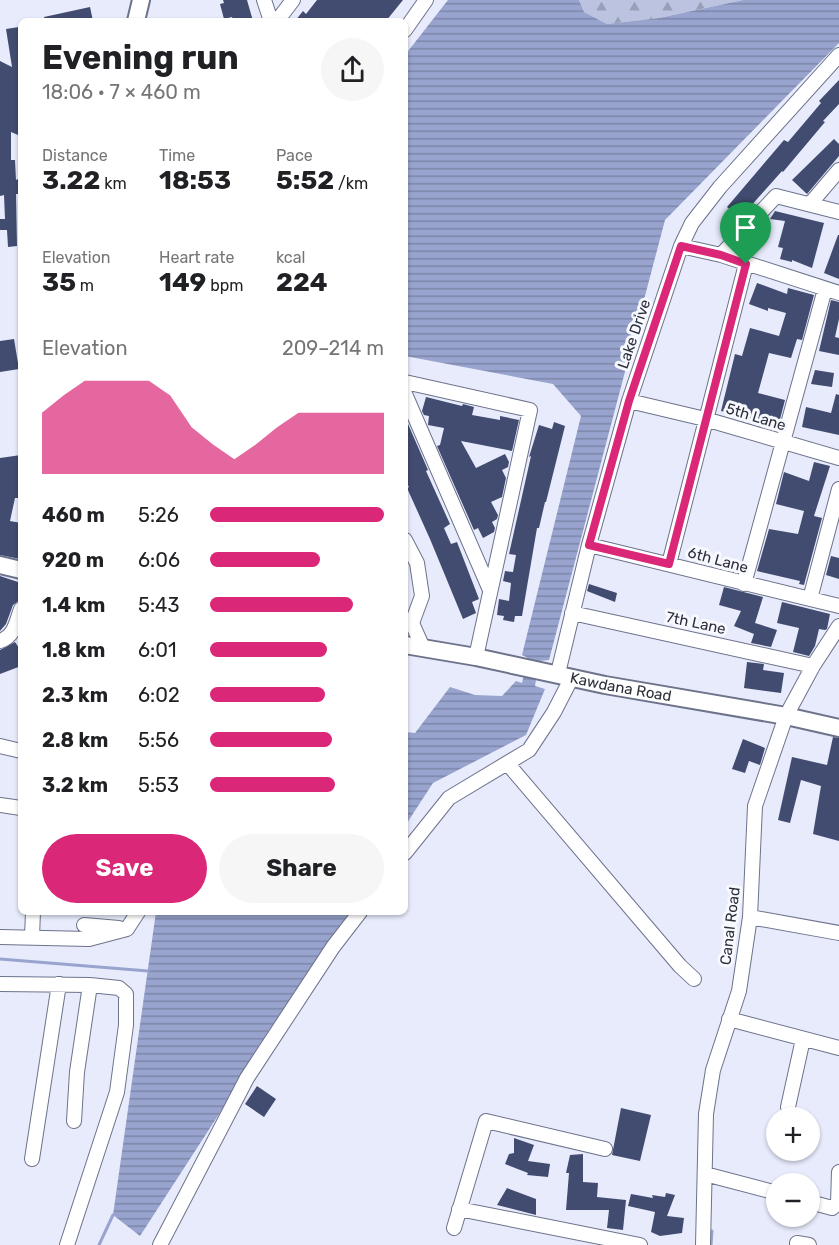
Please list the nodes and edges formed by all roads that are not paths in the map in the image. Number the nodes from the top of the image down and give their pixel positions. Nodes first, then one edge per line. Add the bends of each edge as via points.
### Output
1 (264, 0) edge
2 (293, 0) edge
3 (426, 0) edge
4 (270, 18) edge
5 (279, 18) edge
6 (408, 26) edge
7 (839, 55) edge
8 (839, 170) edge
9 (810, 204) junction
10 (839, 212) edge
11 (681, 246) junction
12 (721, 255) junction
13 (746, 264) junction
14 (825, 289) junction
15 (839, 293) edge
16 (408, 383) edge
17 (408, 401) edge
18 (629, 401) junction
19 (705, 419) junction
20 (783, 442) junction
21 (839, 458) edge
22 (839, 489) edge
23 (589, 545) junction
24 (408, 546) edge
25 (669, 564) junction
26 (0, 565) edge
27 (18, 569) edge
28 (744, 584) junction
29 (490, 590) junction
30 (810, 599) junction
31 (839, 606) edge
32 (572, 613) junction
33 (18, 618) edge
34 (409, 621) edge
35 (839, 626) edge
36 (0, 641) edge
37 (408, 646) edge
38 (423, 648) junction
39 (476, 657) junction
40 (813, 666) junction
41 (558, 674) junction
42 (786, 716) junction
43 (839, 728) edge
44 (0, 746) edge
45 (18, 750) edge
46 (507, 763) junction
47 (0, 805) edge
48 (18, 808) edge
49 (408, 849) edge
50 (33, 915) edge
51 (136, 915) edge
52 (358, 915) edge
53 (750, 917) junction
54 (84, 925) dead end
55 (127, 929) junction
56 (839, 933) edge
57 (0, 937) edge
58 (32, 937) junction
59 (694, 979) dead end
60 (0, 984) edge
61 (59, 984) junction
62 (90, 985) junction
63 (729, 1019) junction
64 (803, 1039) junction
65 (839, 1048) edge
66 (788, 1107) dead end
67 (74, 1121) dead end
68 (605, 1149) dead end
69 (32, 1159) dead end
70 (839, 1172) edge
71 (705, 1174) junction
72 (766, 1190) edge
73 (820, 1205) edge
74 (459, 1209) junction
75 (454, 1228) dead end
76 (67, 1245) edge
77 (160, 1245) edge
78 (640, 1245) edge
79 (703, 1245) edge

1 - 4 street
2 - 5 street
3 - 6 street
7 - 11 street, Lake Drive via 720,187 692,223
8 - 9 street
9 - 10 street
9 - 12 street via 776,196
11 - 12 street
11 - 18 street, Lake Drive
12 - 13 street
13 - 14 street
13 - 19 street
14 - 15 street
14 - 20 street
16 - 29 street via 530,410
17 - 29 street
18 - 19 street, 5th Lane
18 - 23 street, Lake Drive
19 - 20 street, 5th Lane
19 - 25 street
20 - 21 street, 5th Lane
20 - 28 street
22 - 30 street
23 - 25 street, 6th Lane
23 - 32 street, Lake Drive
24 - 34 street via 417,563 422,596
25 - 28 street, 6th Lane
26 - 27 main road
28 - 30 street, 6th Lane
29 - 39 street
30 - 31 street, 6th Lane
32 - 40 street, 7th Lane
32 - 41 street, Lake Drive
33 - 36 street via 9,638
34 - 38 street
35 - 40 street, Canal Road
37 - 38 main road, Kawdana Road
38 - 39 main road, Kawdana Road
39 - 41 main road, Kawdana Road
40 - 42 street, Canal Road
41 - 42 main road, Kawdana Road
41 - 46 street, Lake Drive via 554,712 529,750
42 - 43 main road, Kawdana Road
42 - 53 street, Canal Road via 755,806
44 - 45 street
46 - 49 street, Lake Drive via 449,798
46 - 59 street
47 - 48 street
50 - 58 street
51 - 55 street
52 - 77 street via 247,1078
53 - 56 street
53 - 63 street, Canal Road via 738,991
54 - 55 street
55 - 58 street via 89,939
57 - 58 street
60 - 61 street
61 - 62 street
61 - 69 street
62 - 67 street
62 - 76 street via 119,988 126,994 126,1025 117,1092
63 - 64 street
63 - 71 street, Canal Road via 713,1070 706,1114
64 - 65 street
64 - 66 street
68 - 74 street via 486,1121
70 - 73 street via 838,1203 832,1208
71 - 72 street
71 - 79 street, Canal Road
74 - 75 street
74 - 78 street

